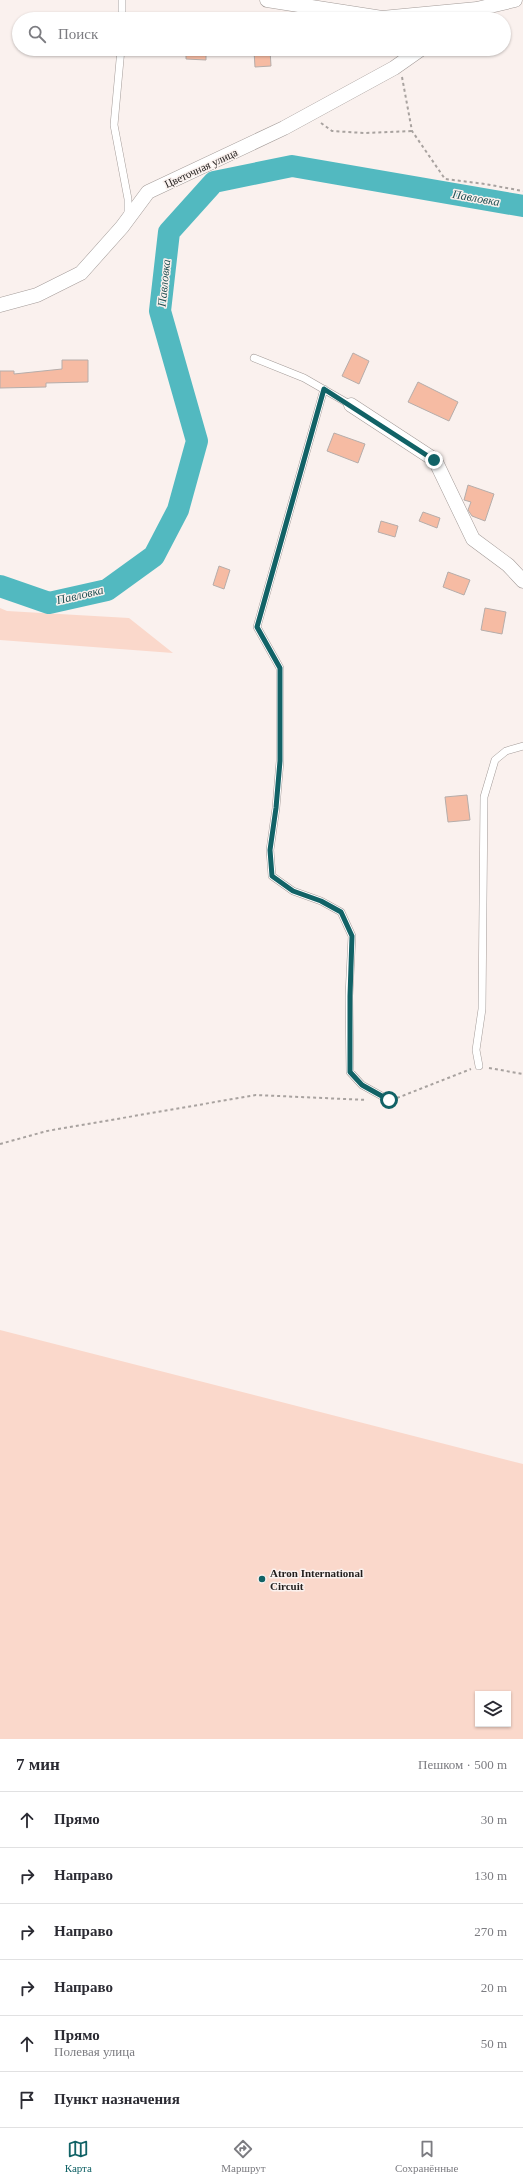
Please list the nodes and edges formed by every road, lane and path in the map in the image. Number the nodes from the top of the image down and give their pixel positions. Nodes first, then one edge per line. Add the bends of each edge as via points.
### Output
1 (122, 0) edge
2 (267, 0) edge
3 (515, 0) edge
4 (468, 10) edge
5 (122, 12) edge
6 (344, 12) edge
7 (446, 12) edge
8 (120, 56) edge
9 (411, 56) edge
10 (400, 64) junction
11 (309, 114) junction
12 (412, 131) junction
13 (523, 191) edge
14 (128, 219) junction
15 (0, 304) edge
16 (254, 358) dead end
17 (324, 389) junction
18 (351, 405) joint
19 (523, 580) edge
20 (523, 746) edge
21 (479, 1066) junction
22 (523, 1074) edge
23 (389, 1100) junction
24 (0, 1144) edge

1 - 5 lane
2 - 6 street
3 - 4 street
4 - 7 street
8 - 14 lane via 114,125 128,199
9 - 10 street, Цветочная улица
10 - 11 street, Цветочная улица
10 - 12 path
11 - 12 path via 332,130 364,133
11 - 14 street, Цветочная улица via 148,192
12 - 13 path via 445,180
14 - 15 street, Цветочная улица via 80,274 37,295
16 - 17 lane
17 - 18 lane
17 - 23 lane via 257,627 280,668 280,761 270,850 272,876 293,891 321,901 341,912 352,936 350,1072 362,1085
18 - 19 street via 434,460 474,538
20 - 21 lane via 506,751 495,760 484,797 482,1009 476,1050
21 - 22 path
21 - 23 path
23 - 24 path via 256,1095 47,1131

